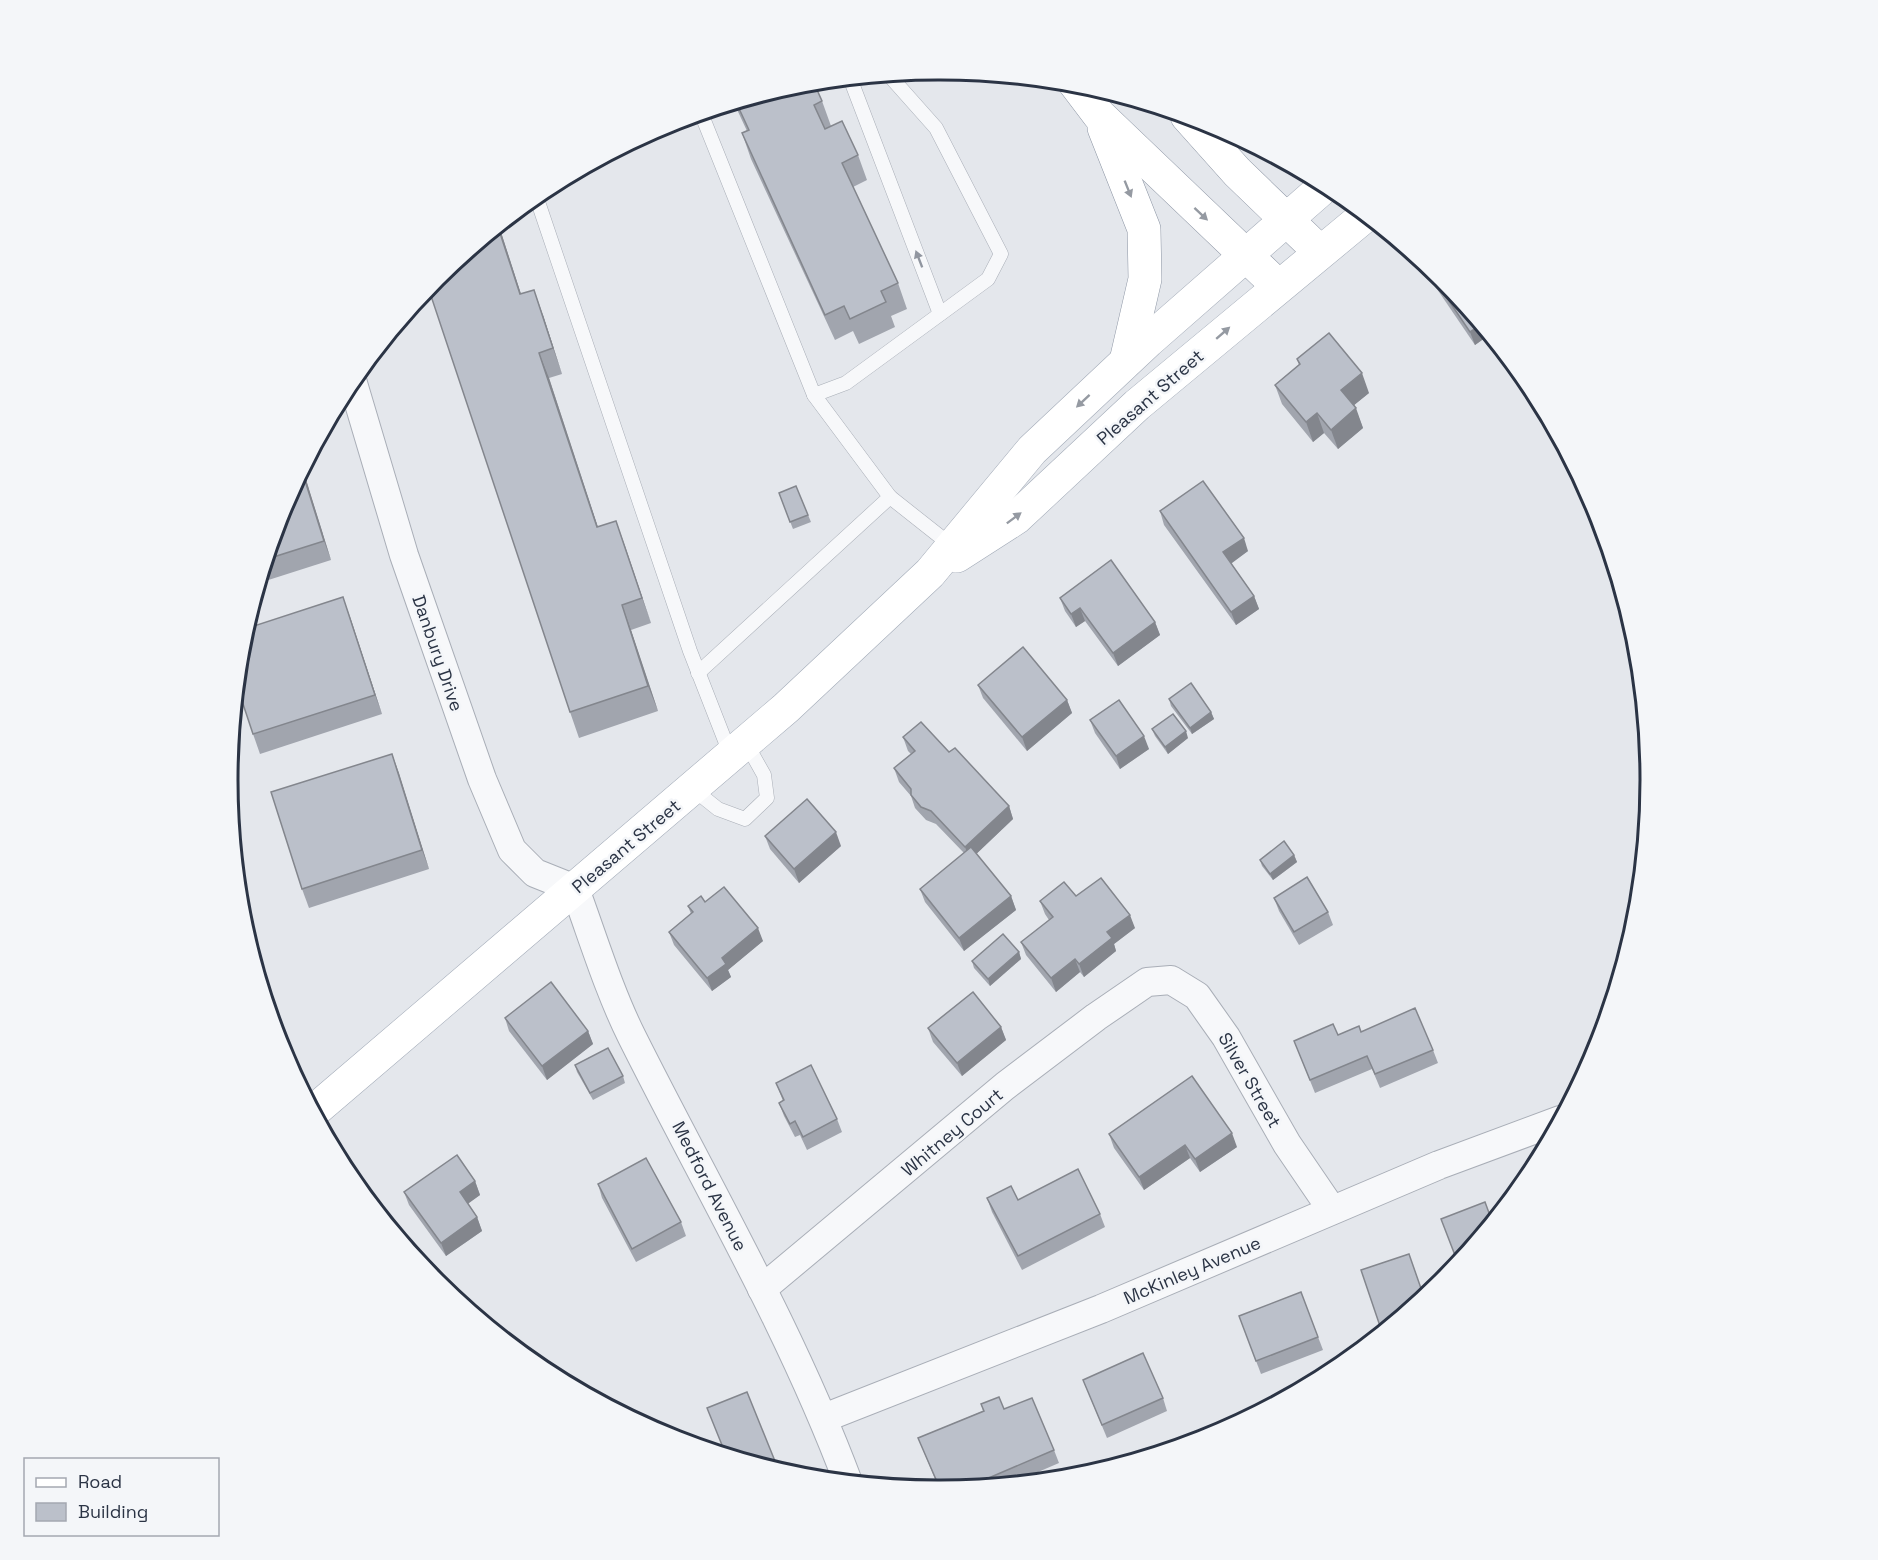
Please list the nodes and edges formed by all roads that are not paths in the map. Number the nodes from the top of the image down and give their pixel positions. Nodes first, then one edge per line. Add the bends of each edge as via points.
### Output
1 (894, 81) edge
2 (853, 85) edge
3 (1084, 95) edge
4 (1099, 115) junction
5 (704, 121) edge
6 (1200, 130) edge
7 (1318, 192) edge
8 (539, 206) edge
9 (1287, 219) junction
10 (1359, 220) edge
11 (1320, 252) junction
12 (1246, 255) junction
13 (1278, 286) junction
14 (940, 314) junction
15 (1126, 361) junction
16 (356, 393) edge
17 (814, 395) junction
18 (890, 497) junction
19 (952, 547) junction
20 (930, 573) junction
21 (698, 673) junction
22 (738, 749) junction
23 (693, 789) junction
24 (575, 889) junction
25 (1147, 982) joint
26 (320, 1106) edge
27 (1549, 1124) edge
28 (1332, 1210) junction
29 (762, 1289) junction
30 (824, 1418) junction
31 (845, 1475) edge

1 - 14 lane via 936,128 1001,255 988,279
14 -> 2 lane
3 - 4 main road
4 -> 12 main road
4 -> 15 main road via 1144,229 1145,279
5 - 17 lane
6 - 9 main road
7 - 9 main road, Pleasant Street
8 - 21 lane
9 - 11 main road
9 - 12 main road, Pleasant Street
10 - 11 main road, Pleasant Street
11 - 13 main road, Pleasant Street
12 - 13 main road
12 - 15 main road, Pleasant Street
20 -> 13 main road, Pleasant Street via 1016,518 1137,405
14 - 17 lane via 846,383
15 -> 19 main road, Pleasant Street via 1032,450
16 - 24 street, Danbury Drive via 404,555 512,850 535,873
17 - 18 lane
18 - 19 lane
18 - 21 lane
19 - 20 main road, Pleasant Street
20 - 22 main road, Pleasant Street
21 - 22 lane
22 - 23 main road, Pleasant Street
22 - 23 lane via 764,776 766,798 745,819 718,809
23 - 24 main road, Pleasant Street
24 - 26 main road, Pleasant Street
24 - 29 street, Medford Avenue via 631,1035
25 - 28 street, Silver Street via 1171,980 1197,996
25 - 29 street, Whitney Court via 1005,1086
27 - 28 street, McKinley Avenue
28 - 30 street, McKinley Avenue via 1101,1309
29 - 30 street, Medford Avenue
30 - 31 street, Medford Avenue

